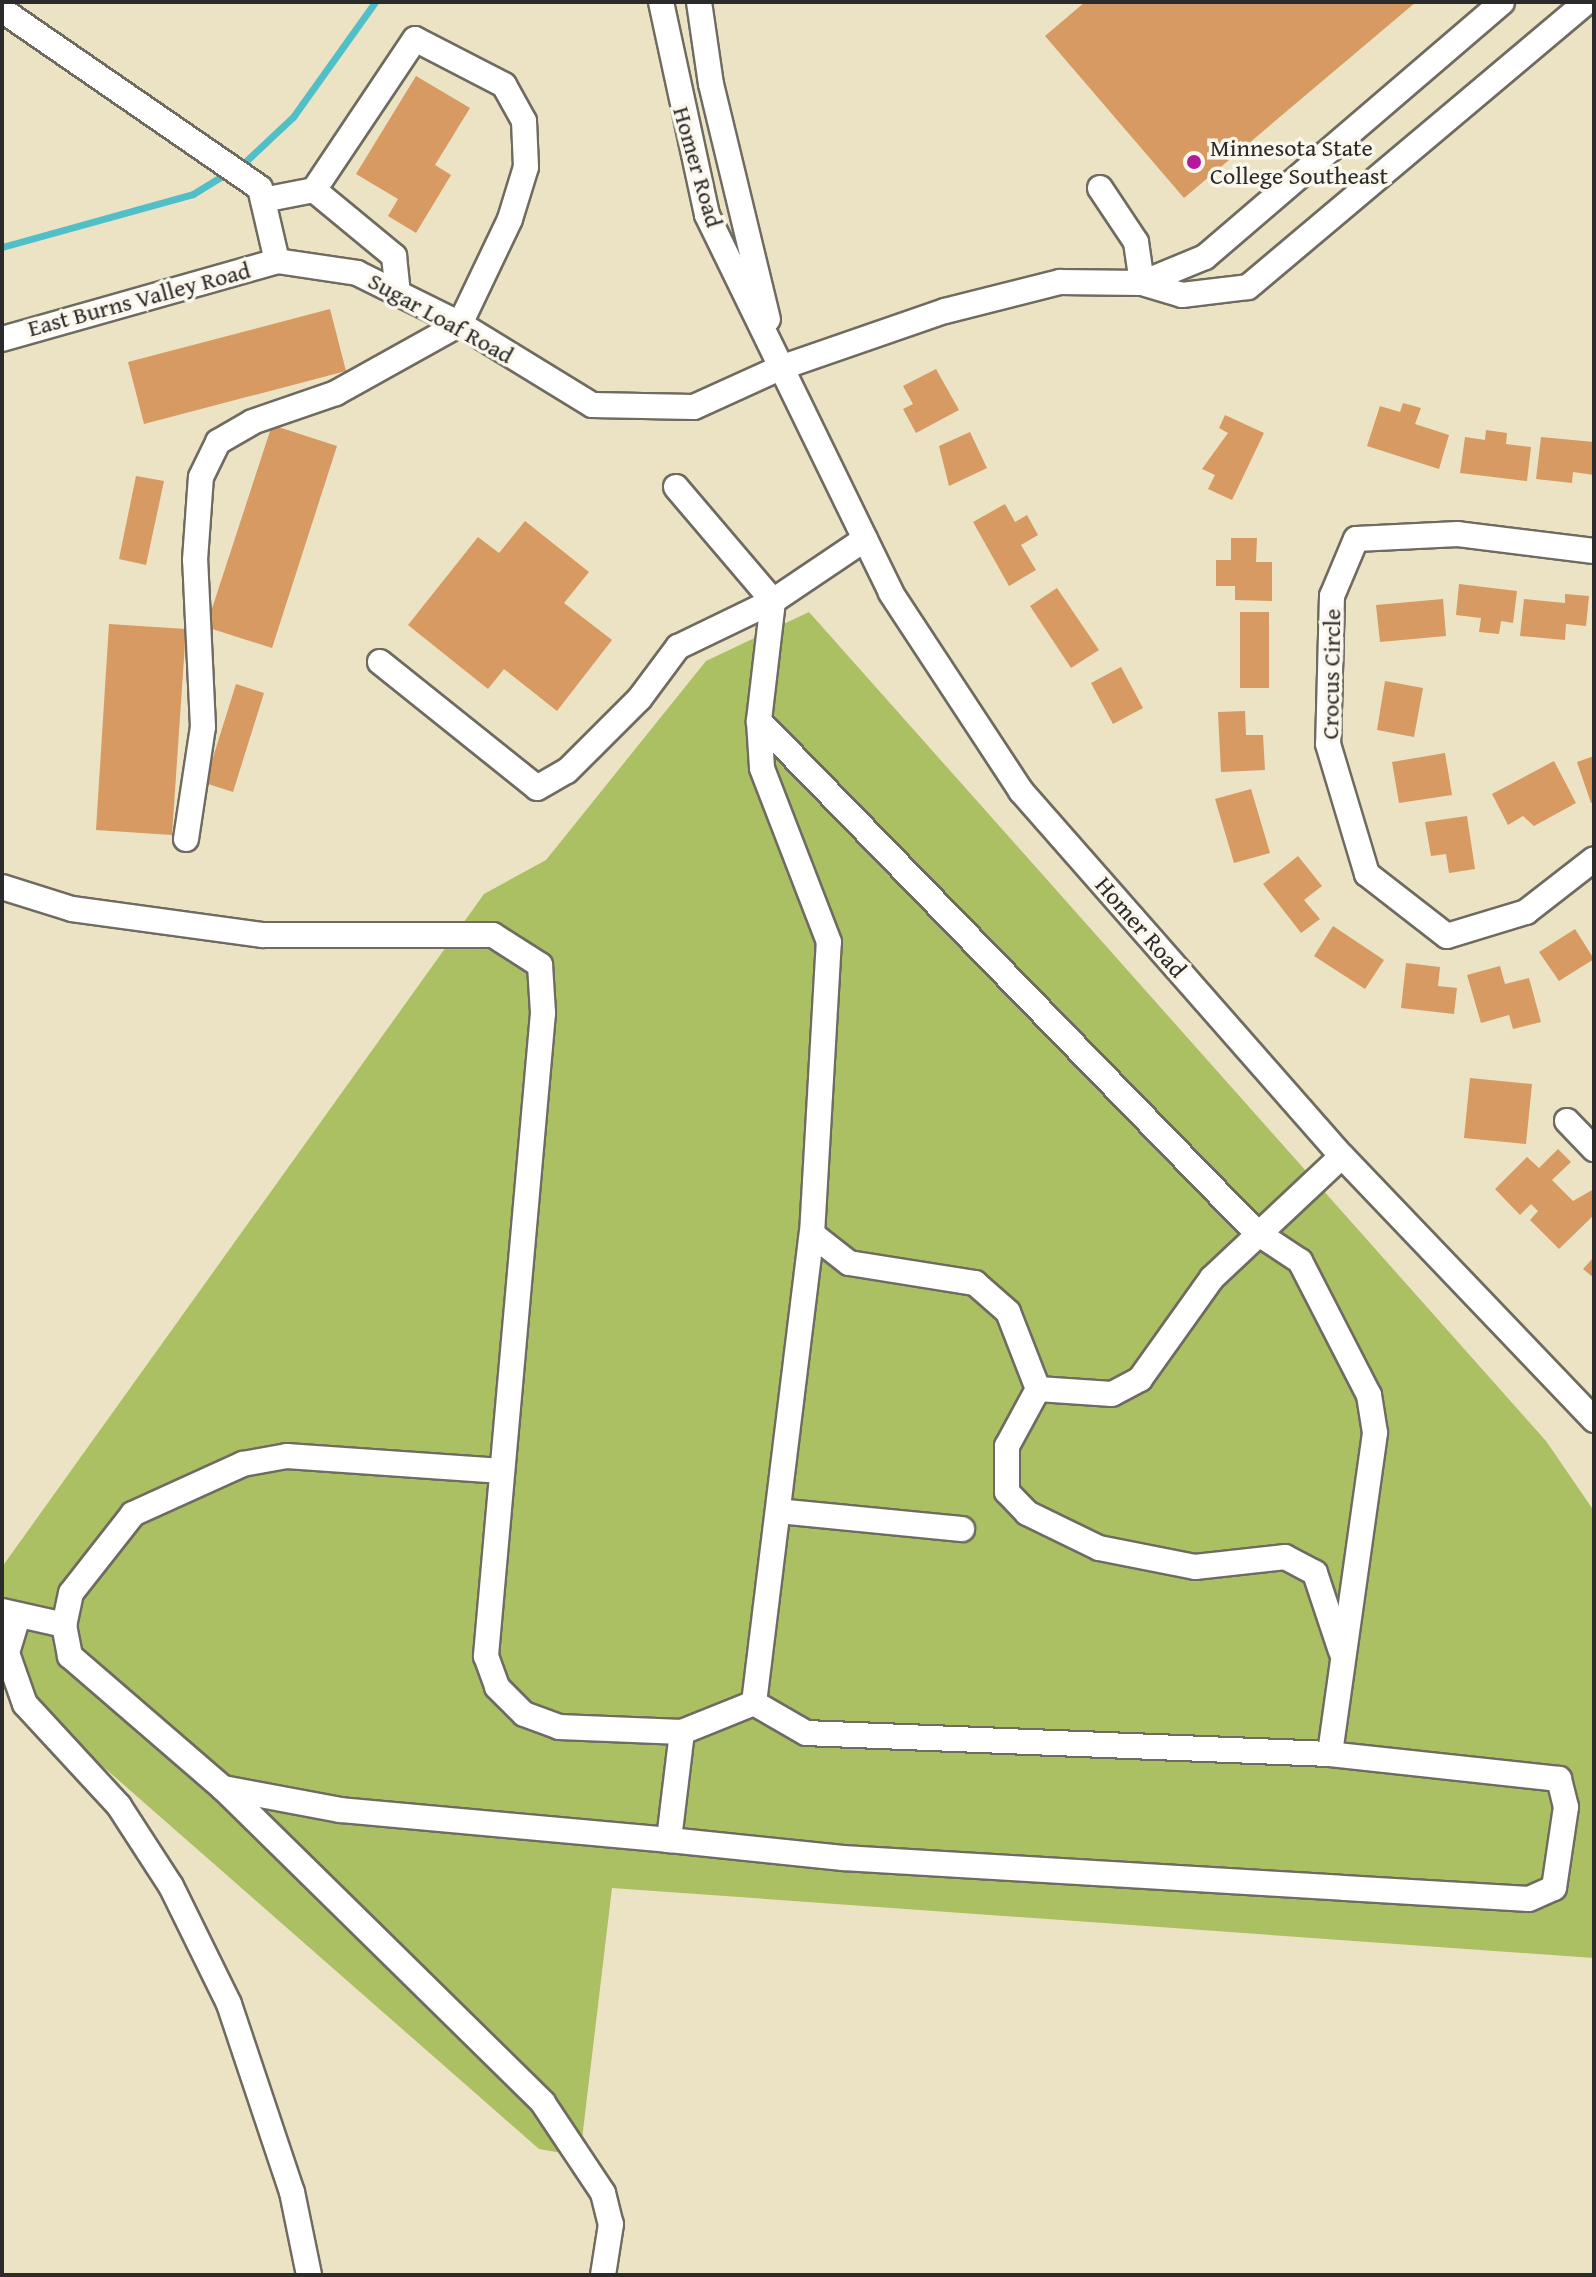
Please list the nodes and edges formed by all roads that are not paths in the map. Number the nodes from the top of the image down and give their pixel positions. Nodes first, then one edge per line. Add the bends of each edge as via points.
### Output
1 (661, 2) edge
2 (699, 2) edge
3 (1502, 2) edge
4 (1586, 2) edge
5 (2, 10) edge
6 (1100, 188) dead end
7 (314, 190) junction
8 (261, 194) junction
9 (277, 261) junction
10 (1142, 283) junction
11 (398, 293) junction
12 (460, 324) junction
13 (2, 339) edge
14 (780, 368) junction
15 (676, 487) dead end
16 (865, 539) junction
17 (1594, 551) edge
18 (773, 601) junction
19 (380, 662) dead end
20 (759, 721) junction
21 (186, 839) dead end
22 (1594, 859) edge
23 (2, 887) edge
24 (1567, 1121) dead end
25 (1594, 1149) edge
26 (1342, 1156) junction
27 (1256, 1232) junction
28 (812, 1234) junction
29 (1038, 1389) junction
30 (1594, 1420) edge
31 (502, 1471) junction
32 (778, 1511) junction
33 (962, 1529) dead end
34 (9, 1616) edge
35 (64, 1625) junction
36 (1343, 1656) junction
37 (754, 1703) junction
38 (682, 1732) junction
39 (1330, 1754) junction
40 (223, 1788) junction
41 (669, 1840) junction
42 (309, 2275) edge
43 (603, 2275) edge

1 - 14 street, Homer Road via 707,215
2 - 14 street, Homer Road via 711,84
3 - 10 street via 1205,257
4 - 10 street via 1248,287 1182,295
5 - 8 street
6 - 10 street via 1136,242
7 - 8 street
7 - 11 street via 394,256
7 - 12 street via 415,39 504,85 524,121 526,167
8 - 9 street
9 - 11 street, Sugar Loaf Road via 357,273
9 - 13 street, East Burns Valley Road
10 - 14 street, Sugar Loaf Road via 1060,282 945,311
11 - 12 street, Sugar Loaf Road
12 - 14 street, Sugar Loaf Road via 592,405 694,407
12 - 21 street via 336,393 252,422 218,442 201,477 195,560 203,727
14 - 16 street, Homer Road
15 - 18 street
16 - 18 street
16 - 26 street, Homer Road via 891,593 1021,791
17 - 22 street, Crocus Circle via 1458,534 1356,539 1332,596 1328,744 1367,874 1447,936 1526,912
18 - 19 street via 678,647 640,698 567,771 537,788
18 - 20 street
20 - 27 street
20 - 28 street via 762,768 829,942
23 - 31 street via 72,909 263,935 493,935 540,965 543,1013
24 - 25 street
26 - 27 street
26 - 30 street, Homer Road
27 - 29 street via 1173,1326 1140,1379 1112,1394
27 - 36 street via 1300,1261 1375,1415
28 - 29 street via 849,1263 975,1283 1008,1312
28 - 32 street
29 - 36 street via 1007,1446 1007,1492 1027,1513 1099,1548 1195,1567 1285,1557 1315,1573
31 - 35 street via 287,1456 243,1464 133,1514 71,1593
31 - 38 street via 486,1656 497,1687 524,1714 559,1727
32 - 33 street
32 - 37 street
34 - 35 street
34 - 42 street via 7,1653 25,1704 119,1806 171,1886 229,2004 292,2192
35 - 40 street via 70,1656
36 - 39 street
37 - 38 street
37 - 39 street via 806,1733 828,1735
38 - 41 street
39 - 41 street via 1559,1779 1566,1807 1554,1888 1513,1898 859,1860
40 - 41 street via 340,1810
40 - 43 street via 543,2103 603,2193 611,2236

